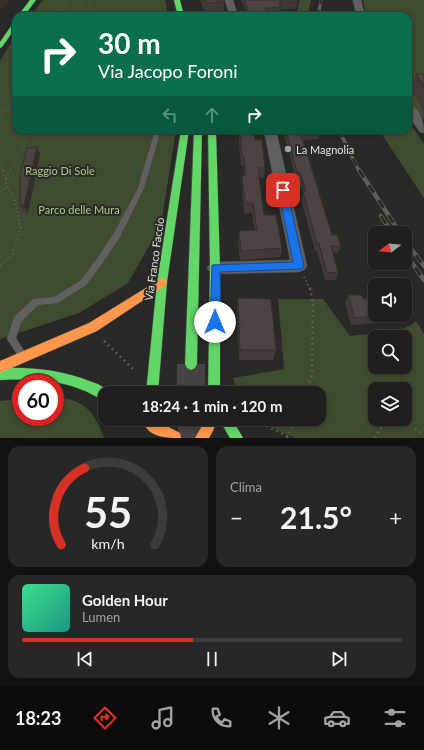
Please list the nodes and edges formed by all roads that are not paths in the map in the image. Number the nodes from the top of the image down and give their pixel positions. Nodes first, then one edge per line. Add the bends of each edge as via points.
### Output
1 (33, 0) edge
2 (177, 0) edge
3 (229, 0) edge
4 (358, 0) edge
5 (24, 12) edge
6 (180, 12) edge
7 (233, 12) edge
8 (360, 12) edge
9 (12, 29) edge
10 (0, 46) edge
11 (412, 112) edge
12 (424, 129) edge
13 (157, 134) edge
14 (184, 134) edge
15 (198, 134) edge
16 (212, 134) edge
17 (271, 134) edge
18 (215, 268) junction
19 (162, 282) junction
20 (25, 358) junction
21 (191, 364) tunnel mouth
22 (0, 367) edge
23 (0, 374) edge
24 (153, 386) edge
25 (214, 386) edge
26 (98, 391) edge
27 (209, 426) edge
28 (215, 426) edge
29 (230, 426) edge
30 (151, 428) edge
31 (158, 438) edge
32 (174, 438) edge
33 (201, 438) edge
34 (215, 438) edge
35 (238, 438) edge

1 - 5 main road
2 - 6 main road
3 - 7 street
4 - 8 street
9 - 10 main road
11 - 12 street
13 - 20 lane via 141,188 117,235 99,262 83,283 55,300 36,302 17,320 11,339
14 - 19 main road, Via Franco Faccio
15 - 21 main road
16 - 18 main road
17 - 18 street via 299,266
18 - 25 main road
19 - 20 main road via 93,327
19 - 24 main road, Via Franco Faccio
20 - 22 main road
23 - 26 main road via 32,373 75,379
27 - 33 main road
28 - 34 main road
29 - 35 main road
30 - 31 main road
30 - 32 main road

